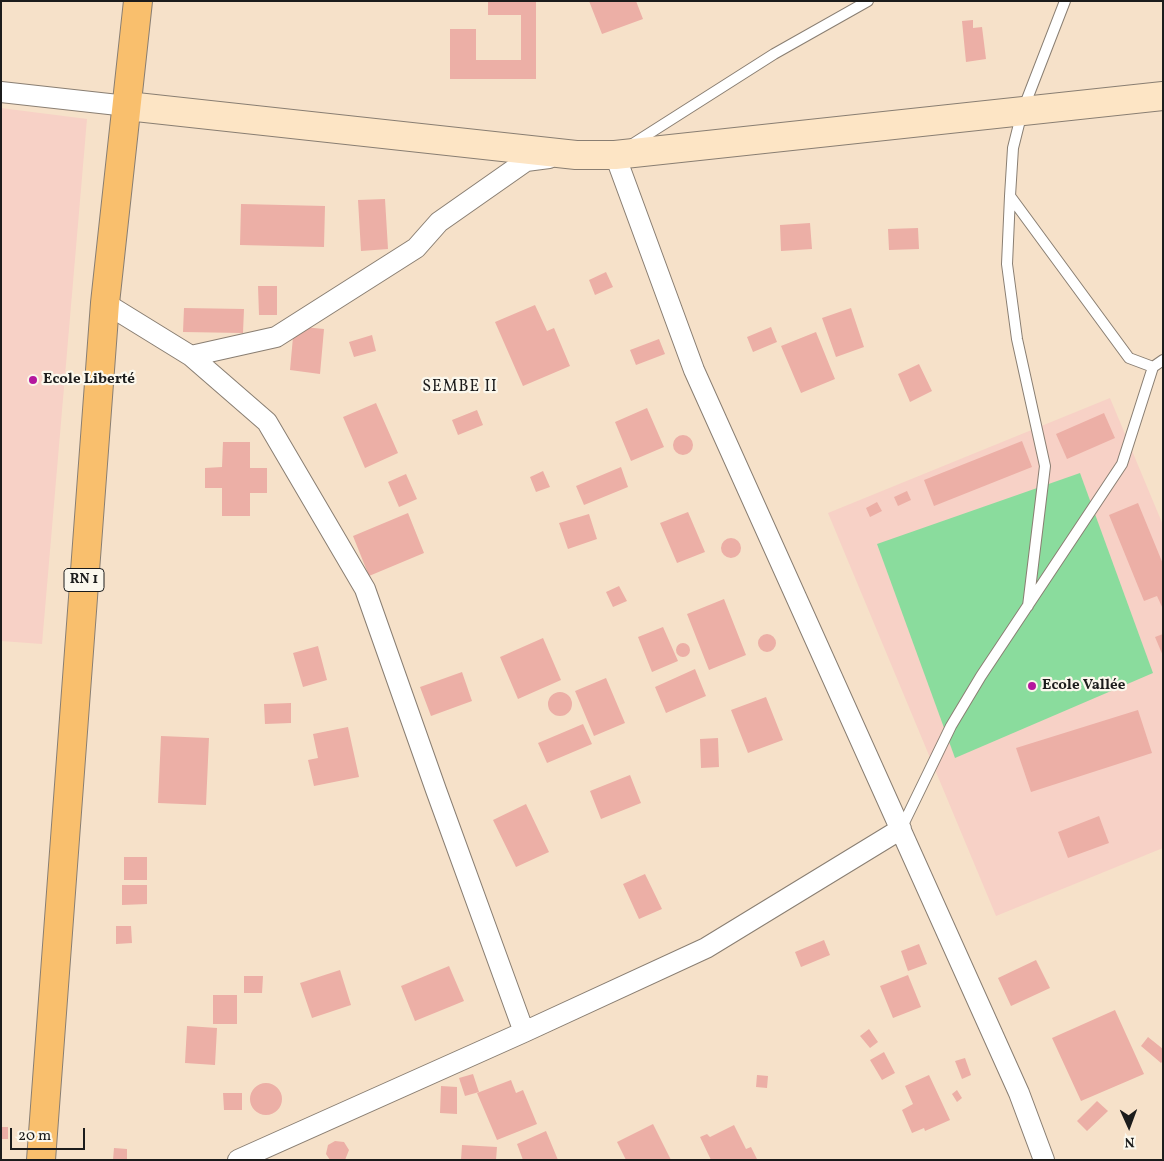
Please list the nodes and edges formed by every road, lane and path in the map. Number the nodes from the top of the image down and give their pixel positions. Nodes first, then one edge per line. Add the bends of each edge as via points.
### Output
1 (138, 1) edge
2 (868, 1) edge
3 (1066, 1) edge
4 (1, 92) edge
5 (1163, 96) edge
6 (127, 106) junction
7 (1022, 112) junction
8 (576, 155) junction
9 (615, 155) junction
10 (1010, 196) junction
11 (105, 304) junction
12 (191, 356) junction
13 (1163, 360) edge
14 (1153, 367) junction
15 (1028, 606) junction
16 (901, 830) junction
17 (524, 1032) junction
18 (41, 1160) edge
19 (238, 1160) edge
20 (1044, 1160) edge

1 - 6 main road, RN 1
2 - 9 lane via 774,54
3 - 7 lane
4 - 6 street
5 - 7 main road
6 - 8 main road
6 - 11 main road, RN 1
7 - 9 main road
7 - 10 lane via 1013,148
8 - 9 main road
8 - 12 street via 526,161 439,222 416,248 276,337
9 - 16 street via 694,370
10 - 14 lane via 1129,358
10 - 15 lane via 1007,264 1017,339 1045,466
11 - 12 street
11 - 18 main road, RN 1
12 - 17 street via 267,422 365,589
13 - 14 lane
14 - 15 lane via 1122,464
15 - 16 lane via 951,726
16 - 17 street via 706,948
16 - 20 street via 1019,1093
17 - 19 street

